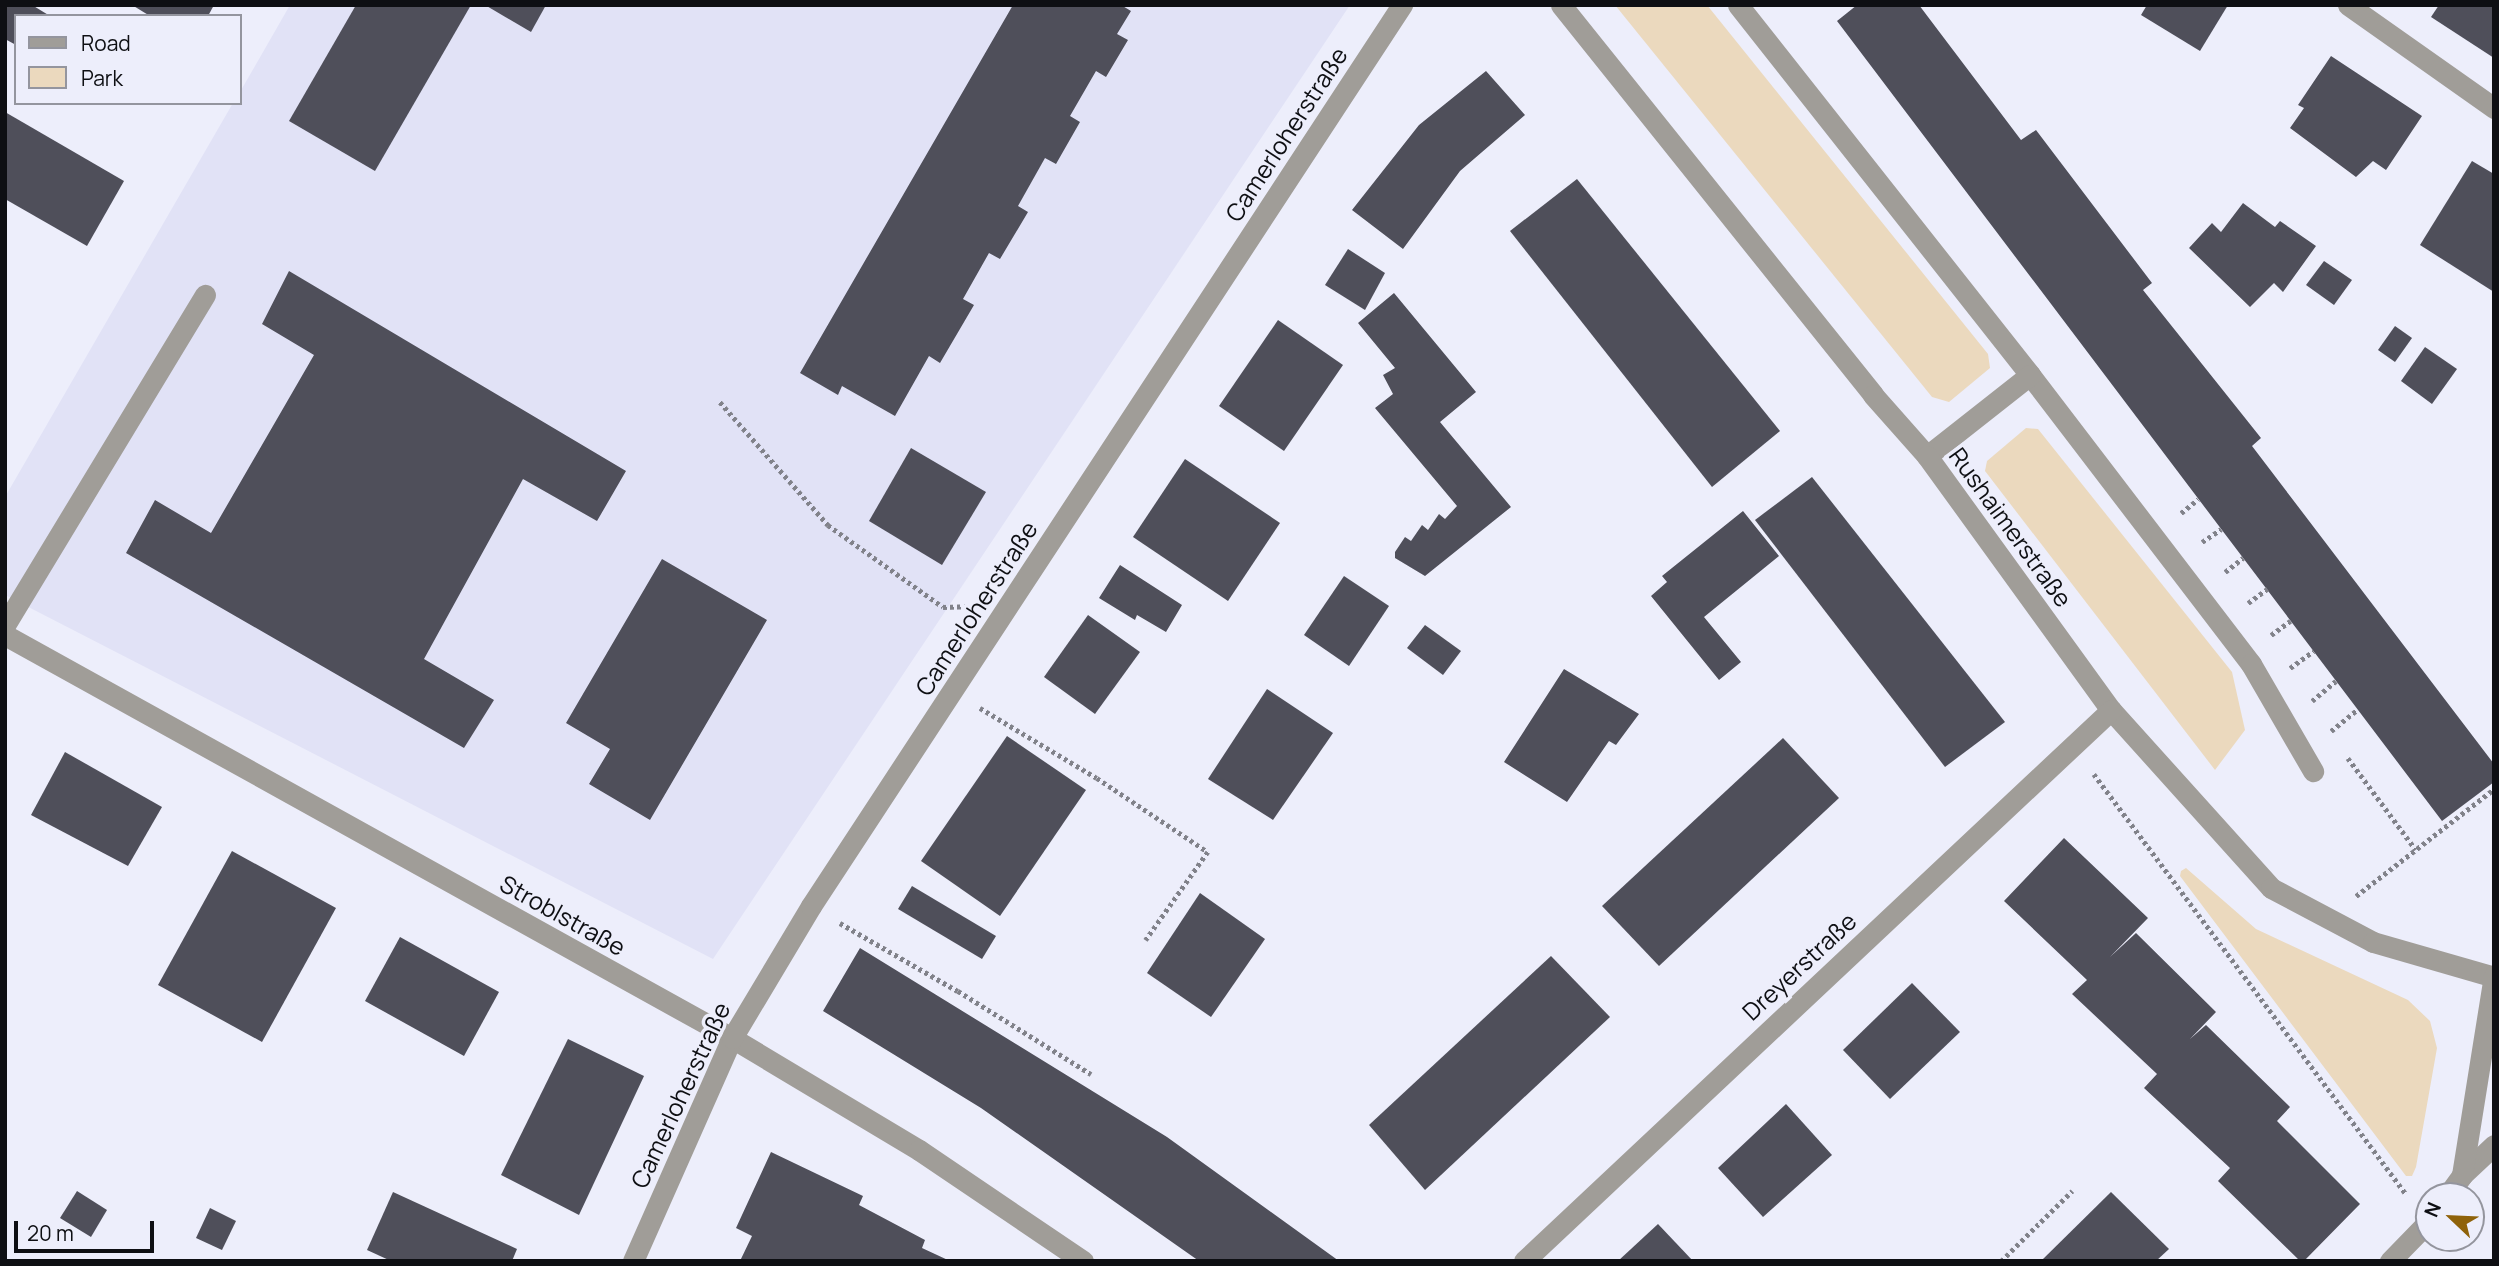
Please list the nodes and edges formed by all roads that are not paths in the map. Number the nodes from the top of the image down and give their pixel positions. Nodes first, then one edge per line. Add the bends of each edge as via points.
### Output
1 (1402, 5) edge
2 (1561, 5) edge
3 (1738, 5) edge
4 (2348, 5) edge
5 (2494, 108) edge
6 (205, 295) dead end
7 (2029, 375) junction
8 (1927, 456) junction
9 (5, 625) edge
10 (5, 635) edge
11 (2111, 710) junction
12 (2313, 771) road end
13 (2494, 977) edge
14 (732, 1038) junction
15 (2494, 1145) edge
16 (2462, 1175) junction
17 (2457, 1182) edge
18 (2415, 1235) edge
19 (632, 1261) edge
20 (1083, 1261) edge
21 (1524, 1261) edge
22 (2390, 1261) edge

1 - 14 street, Camerloherstraße via 811,906
2 - 8 street, Rushaimerstraße
3 - 7 street
4 - 5 street
6 - 9 street
7 - 8 street
7 - 12 street via 2251,664
8 - 11 street, Rushaimerstraße
10 - 14 street, Stroblstraße
11 - 13 street, Rushaimerstraße via 2271,888 2374,942
11 - 21 street, Dreyerstraße
13 - 16 street
14 - 19 street, Camerloherstraße
14 - 20 street, Stroblstraße via 919,1150
15 - 16 street
16 - 17 street
18 - 22 street

